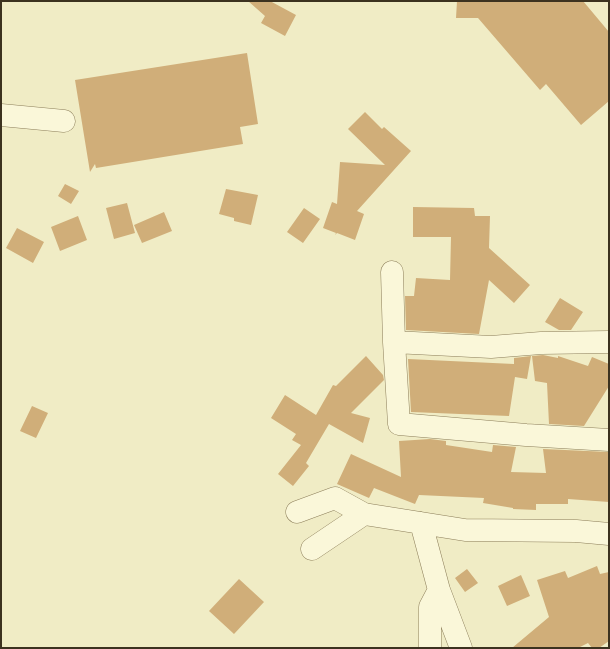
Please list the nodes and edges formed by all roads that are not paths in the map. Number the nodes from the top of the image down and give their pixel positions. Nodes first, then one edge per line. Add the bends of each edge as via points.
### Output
1 (1, 115) edge
2 (64, 122) dead end
3 (392, 272) dead end
4 (394, 342) junction
5 (609, 342) edge
6 (609, 440) edge
7 (297, 512) dead end
8 (364, 514) junction
9 (421, 523) junction
10 (609, 534) edge
11 (312, 549) dead end
12 (439, 590) junction
13 (430, 648) edge
14 (461, 648) edge

1 - 2 street
3 - 4 street
4 - 5 street via 491,347 541,342
4 - 6 street via 399,424
7 - 8 street via 335,498
8 - 9 street
8 - 11 street
9 - 10 street via 465,530 576,531
9 - 12 street
12 - 13 street via 430,608
12 - 14 street

